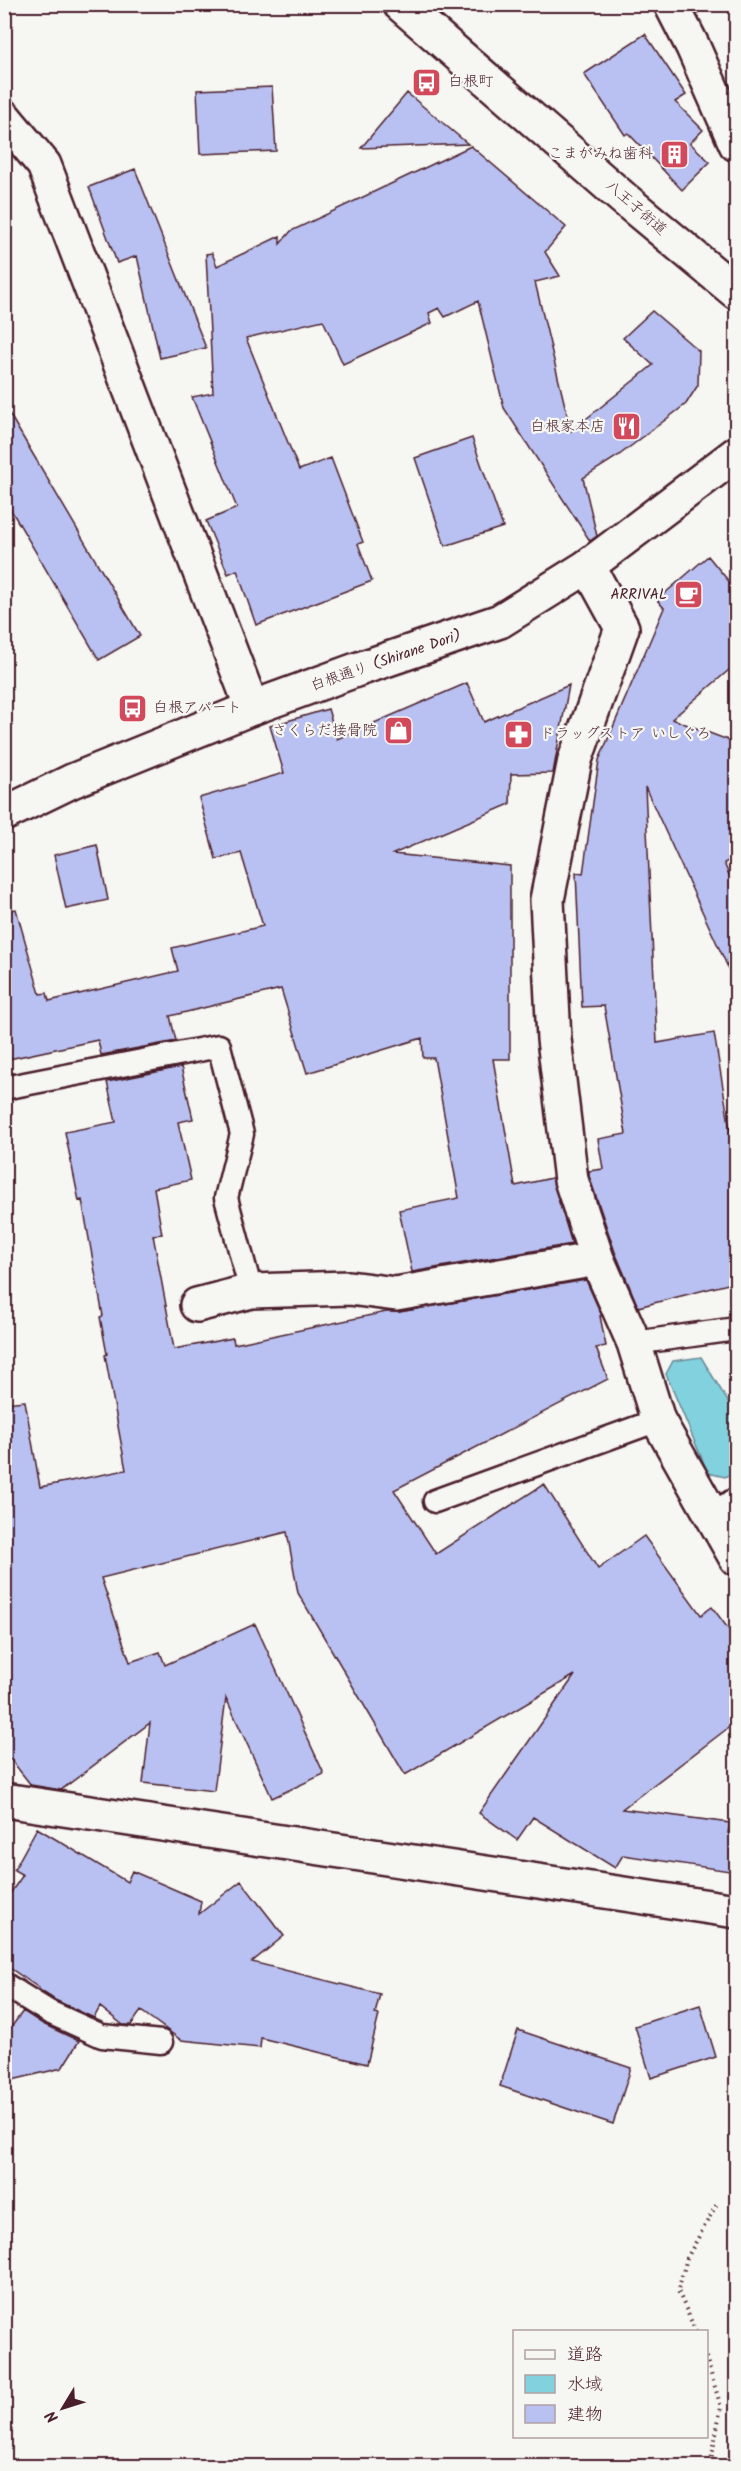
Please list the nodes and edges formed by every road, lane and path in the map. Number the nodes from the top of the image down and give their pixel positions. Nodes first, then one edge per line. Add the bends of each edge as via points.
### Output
1 (400, 4) edge
2 (671, 4) edge
3 (4, 117) edge
4 (736, 144) edge
5 (736, 292) edge
6 (736, 454) edge
7 (588, 566) junction
8 (252, 708) junction
9 (4, 814) edge
10 (4, 1088) edge
11 (597, 1259) junction
12 (251, 1291) junction
13 (197, 1305) dead end
14 (736, 1329) edge
15 (634, 1343) junction
16 (658, 1420) junction
17 (435, 1501) dead end
18 (723, 1507) edge
19 (736, 1558) edge
20 (4, 1800) edge
21 (736, 1911) edge
22 (4, 1984) edge
23 (161, 2042) dead end
24 (718, 2202) dead end
25 (696, 2330) edge
26 (708, 2364) edge
27 (710, 2466) edge

1 - 5 main road, 八王子街道
2 - 4 main road
3 - 8 main road via 44,165
6 - 7 main road, 白根通り (Shirane Dori)
7 - 8 main road, 白根通り (Shirane Dori) via 500,621
7 - 11 main road via 622,628 575,760 547,900 554,1039 571,1180
8 - 9 main road, 白根通り (Shirane Dori) via 72,781
10 - 12 lane via 219,1046 242,1134 226,1198
11 - 12 main road via 396,1294 349,1288
11 - 15 main road
12 - 13 main road
14 - 15 lane
15 - 16 main road
16 - 17 lane
16 - 18 main road
18 - 19 main road
20 - 21 main road
22 - 23 lane via 49,2012 102,2036
24 - 25 path via 687,2258 678,2291
26 - 27 path via 721,2407

